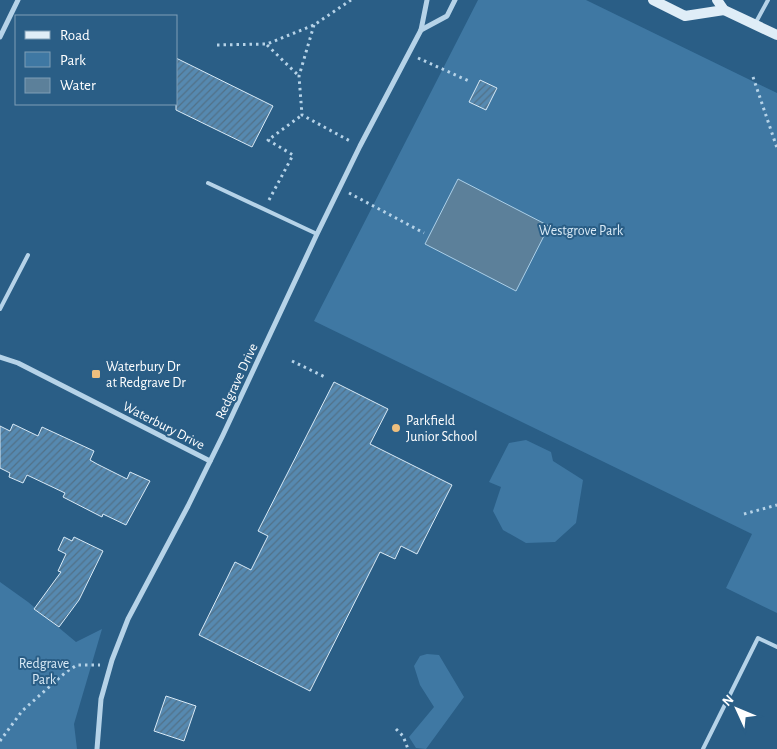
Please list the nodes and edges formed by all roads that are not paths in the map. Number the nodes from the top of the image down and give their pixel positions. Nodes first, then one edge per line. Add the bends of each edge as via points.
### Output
1 (18, 0) edge
2 (427, 0) edge
3 (455, 0) edge
4 (653, 0) edge
5 (717, 0) edge
6 (768, 0) edge
7 (724, 10) junction
8 (755, 24) junction
9 (421, 30) junction
10 (777, 35) edge
11 (0, 37) edge
12 (208, 184) dead end
13 (317, 234) junction
14 (28, 255) dead end
15 (0, 309) edge
16 (0, 357) edge
17 (210, 461) junction
18 (777, 647) edge
19 (98, 749) edge
20 (703, 749) edge

1 - 11 street
2 - 9 street, Redgrave Drive
3 - 9 street via 447,16
4 - 7 main road via 685,16
5 - 7 main road
6 - 8 lane
7 - 8 main road
8 - 10 main road
9 - 13 street, Redgrave Drive
12 - 13 lane
13 - 17 street, Redgrave Drive
14 - 15 lane
16 - 17 street, Waterbury Drive via 18,363
17 - 19 street, Redgrave Drive via 128,618 101,699
18 - 20 lane via 758,638

